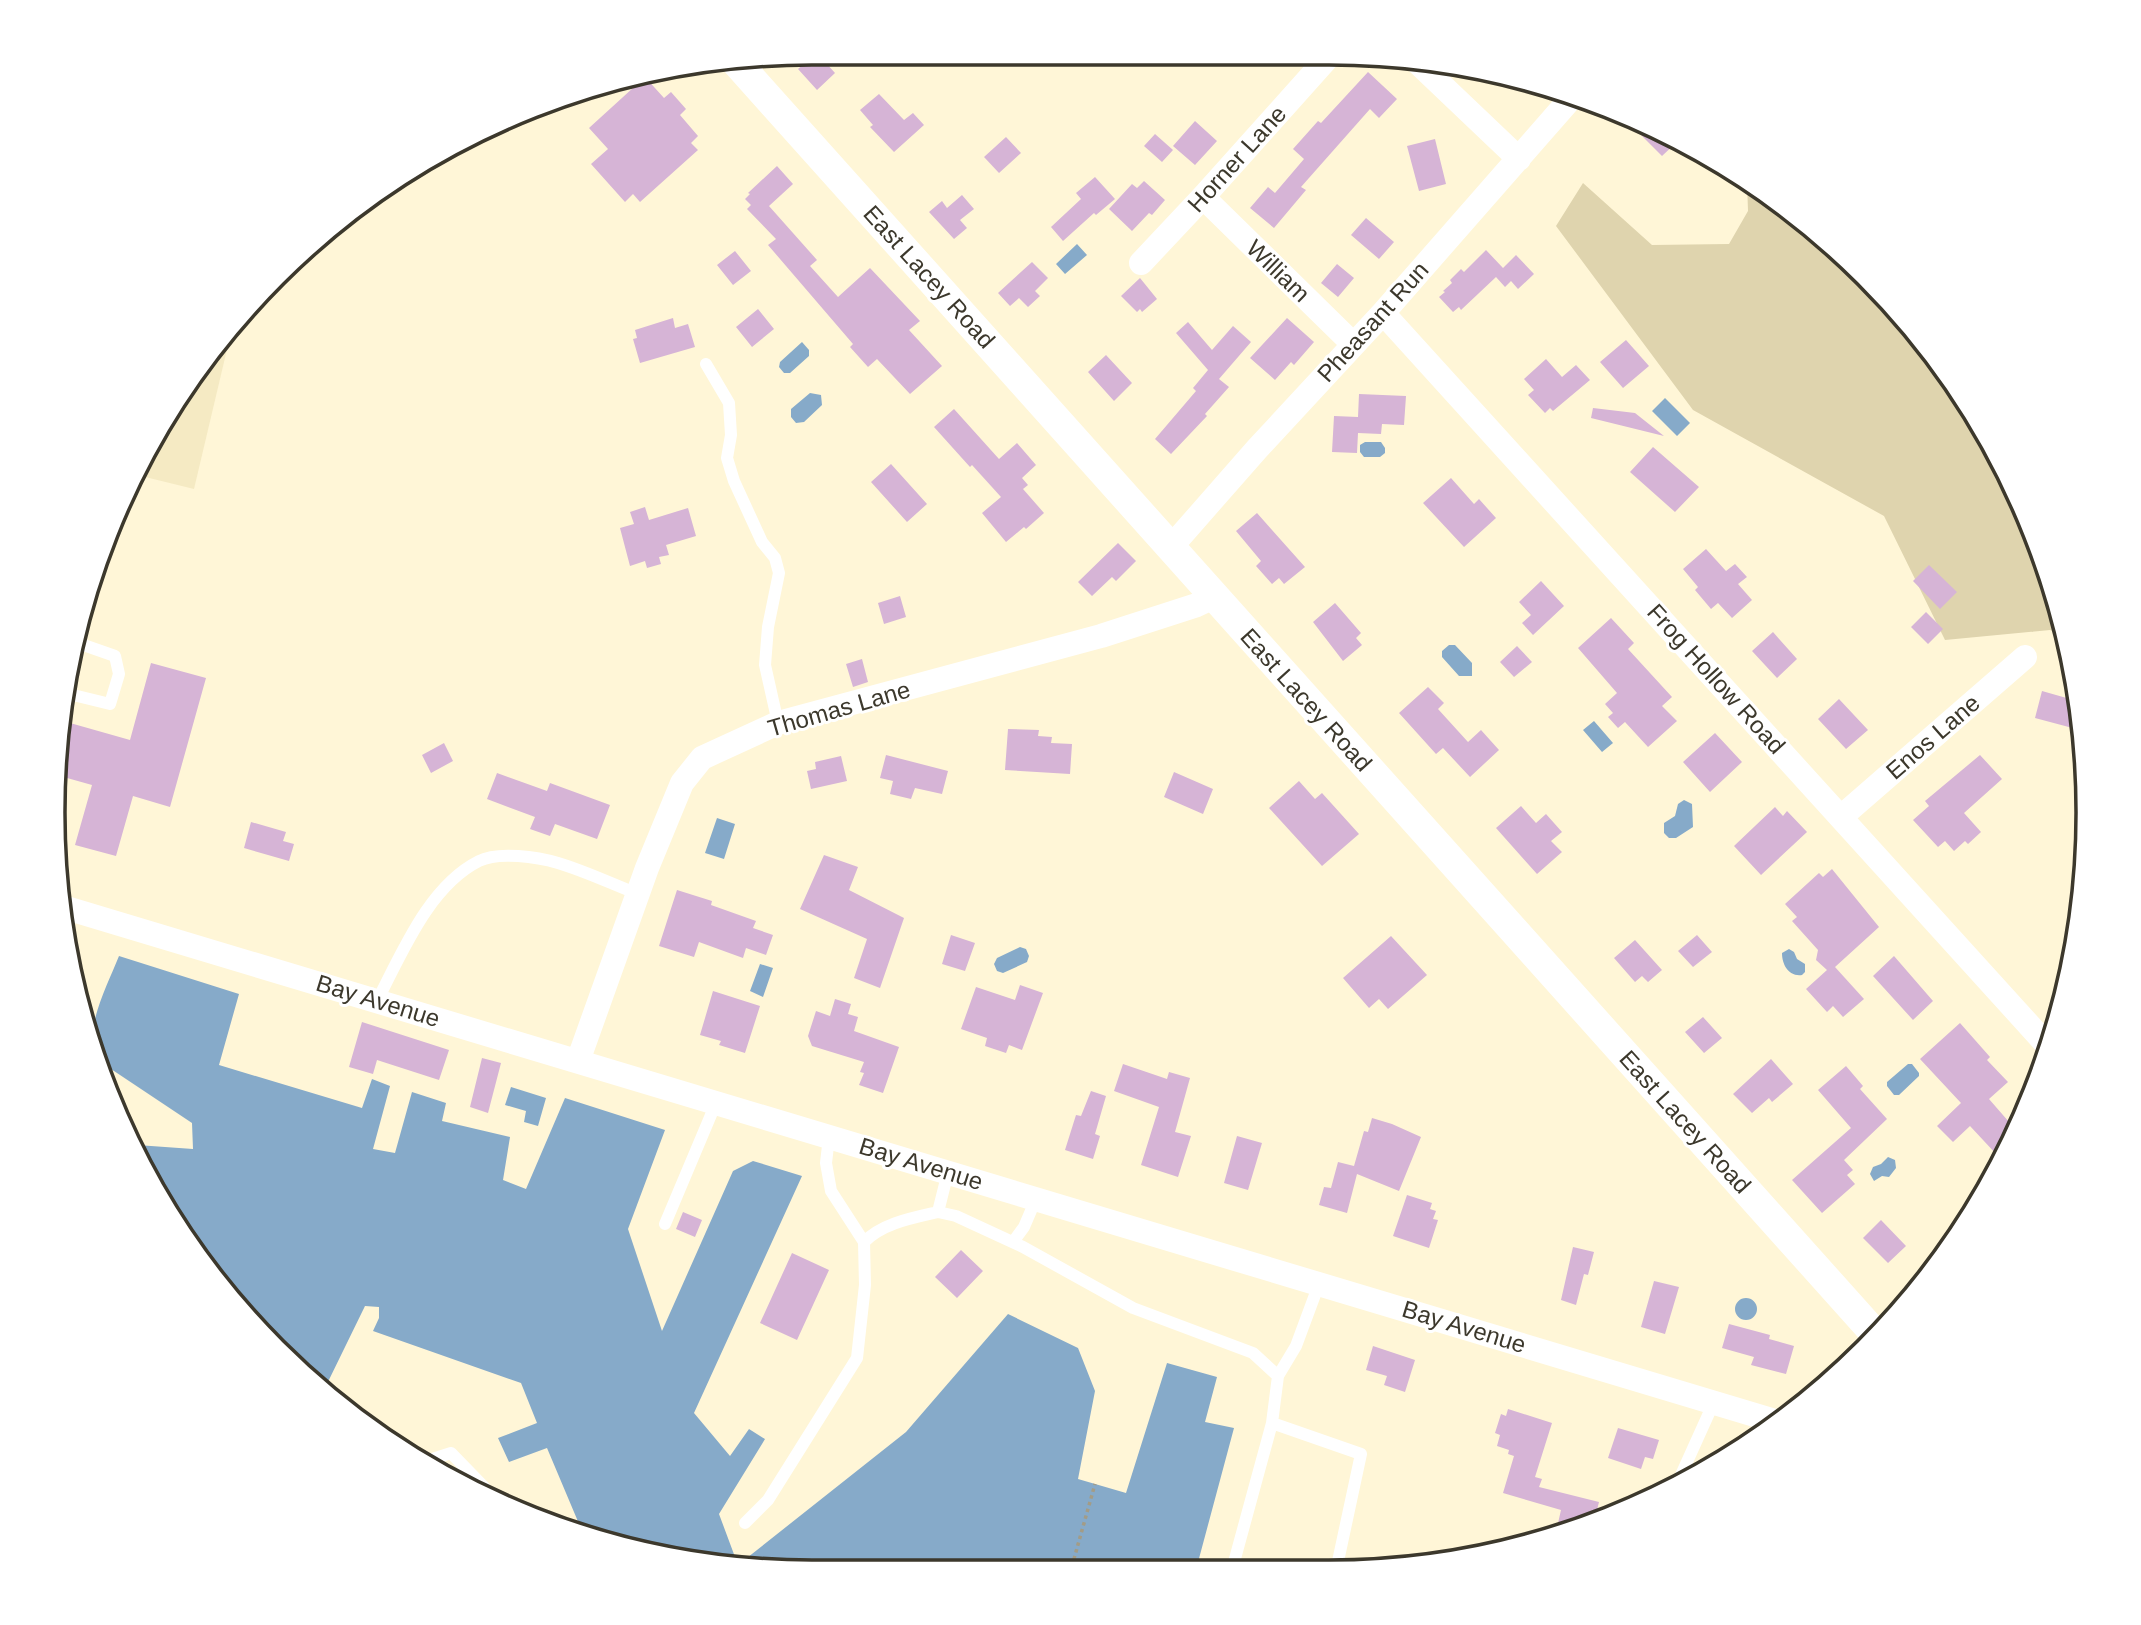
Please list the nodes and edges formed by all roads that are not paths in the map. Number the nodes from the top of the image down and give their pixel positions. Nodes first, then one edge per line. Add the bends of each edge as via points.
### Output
1 (1321, 65) edge
2 (743, 68) edge
3 (1427, 71) edge
4 (1567, 103) edge
5 (1519, 159) junction
6 (1203, 197) junction
7 (1141, 263) dead end
8 (1383, 313) junction
9 (1353, 344) junction
10 (706, 364) dead end
11 (1171, 547) junction
12 (1214, 597) junction
13 (84, 645) edge
14 (2025, 657) dead end
15 (74, 695) edge
16 (778, 723) junction
17 (1841, 817) junction
18 (638, 894) junction
19 (71, 909) edge
20 (377, 1001) junction
21 (2041, 1039) edge
22 (578, 1061) junction
23 (716, 1103) junction
24 (829, 1136) junction
25 (948, 1172) junction
26 (1036, 1199) junction
27 (939, 1212) junction
28 (665, 1224) dead end
29 (864, 1242) junction
30 (1013, 1242) junction
31 (1319, 1284) junction
32 (1870, 1328) edge
33 (1278, 1376) junction
34 (1714, 1402) junction
35 (1767, 1418) edge
36 (1272, 1423) junction
37 (436, 1458) edge
38 (1683, 1470) edge
39 (478, 1481) edge
40 (745, 1523) dead end
41 (1235, 1560) edge
42 (1338, 1560) edge

1 - 6 street, Horner Lane
2 - 11 street, East Lacey Road
3 - 5 street
4 - 5 street, Pheasant Run
5 - 8 street, Pheasant Run
6 - 7 street, Horner Lane
6 - 9 street, William
8 - 9 street, Pheasant Run
8 - 17 street, Frog Hollow Road
9 - 11 street, Pheasant Run
10 - 16 lane via 729,403 727,458 734,481 779,573 765,665
11 - 12 street, East Lacey Road
12 - 16 street, Thomas Lane via 1101,636
12 - 32 street, East Lacey Road
13 - 15 lane via 115,656 119,674 110,704
14 - 17 street, Enos Lane
16 - 18 street, Thomas Lane via 702,758 688,774
17 - 21 street, Frog Hollow Road
18 - 20 lane via 557,862 503,855 480,860 441,890
18 - 22 street, Thomas Lane
19 - 20 street, Bay Avenue
20 - 22 street, Bay Avenue
22 - 23 street, Bay Avenue
23 - 24 street, Bay Avenue
23 - 28 lane
24 - 25 street, Bay Avenue
24 - 29 lane via 826,1163 831,1191
25 - 26 street, Bay Avenue
25 - 27 lane
26 - 30 lane
26 - 31 street, Bay Avenue
27 - 29 lane via 893,1224
27 - 30 lane
29 - 40 lane via 865,1285 857,1358 768,1500
30 - 33 lane via 1133,1308 1253,1353
31 - 33 lane via 1296,1346
31 - 34 street, Bay Avenue
33 - 36 lane
34 - 35 street, Bay Avenue
34 - 38 lane
36 - 41 lane
36 - 42 lane via 1361,1454
37 - 39 lane via 451,1453

